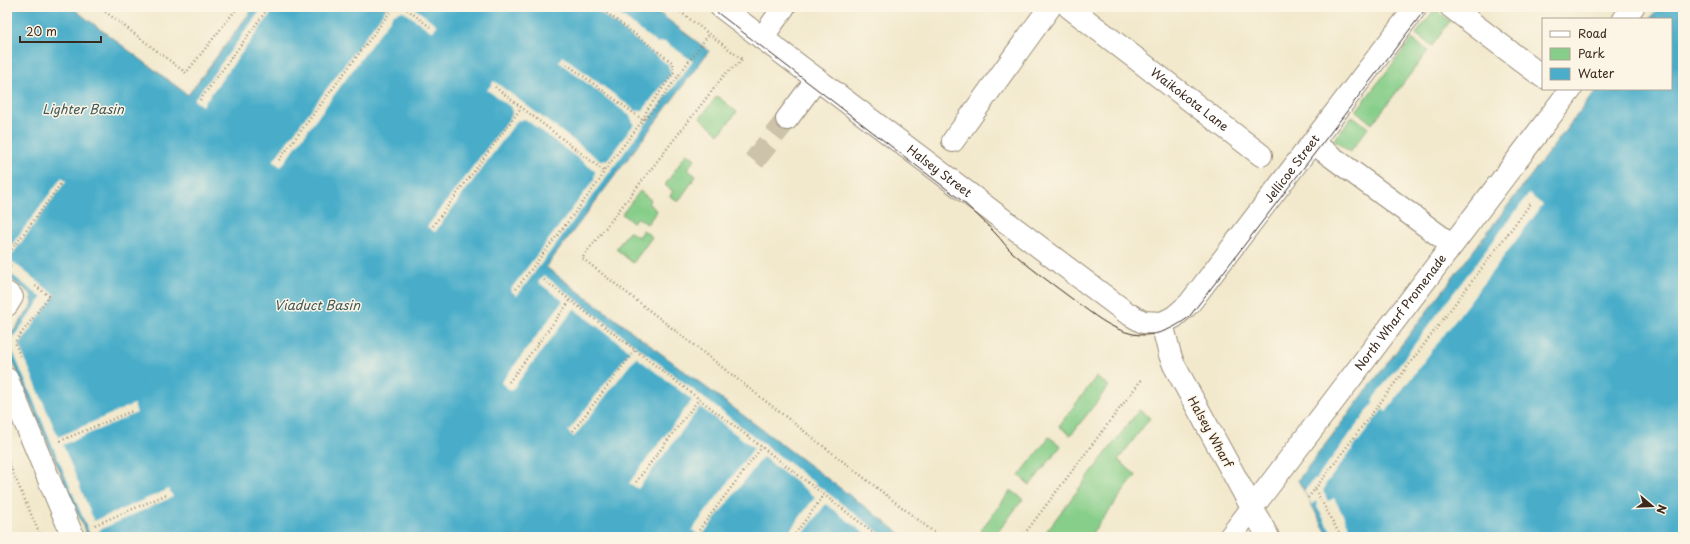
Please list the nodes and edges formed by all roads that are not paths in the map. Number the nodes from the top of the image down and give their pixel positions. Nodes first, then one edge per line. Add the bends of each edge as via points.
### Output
1 (721, 7) edge
2 (784, 7) edge
3 (1069, 7) edge
4 (1416, 7) edge
5 (1451, 7) edge
6 (1633, 7) edge
7 (1042, 14) edge
8 (1625, 18) edge
9 (762, 38) junction
10 (1542, 77) edge
11 (817, 79) junction
12 (1565, 91) edge
13 (787, 119) tunnel mouth
14 (953, 141) dead end
15 (1313, 143) junction
16 (1261, 155) dead end
17 (1452, 245) junction
18 (7, 293) edge
19 (7, 305) edge
20 (1162, 323) junction
21 (7, 378) edge
22 (1252, 509) junction
23 (74, 537) edge
24 (1230, 537) edge
25 (1268, 537) edge

1 - 9 street, Halsey Street
2 - 9 street
3 - 16 street, Waikokota Lane via 1123,39
4 - 15 street, Jellicoe Street
5 - 10 street
6 - 8 street
7 - 14 street
9 - 11 street, Halsey Street
11 - 13 street
11 - 20 street, Halsey Street via 1127,313 1143,322
12 - 17 street, North Wharf Promenade
15 - 17 street
15 - 20 street, Jellicoe Street via 1189,304 1174,318
17 - 22 street, North Wharf Promenade
18 - 19 street via 12,297
20 - 22 street, Halsey Wharf via 1174,365
21 - 23 street
22 - 24 street, North Wharf Promenade
22 - 25 street, Halsey Wharf

